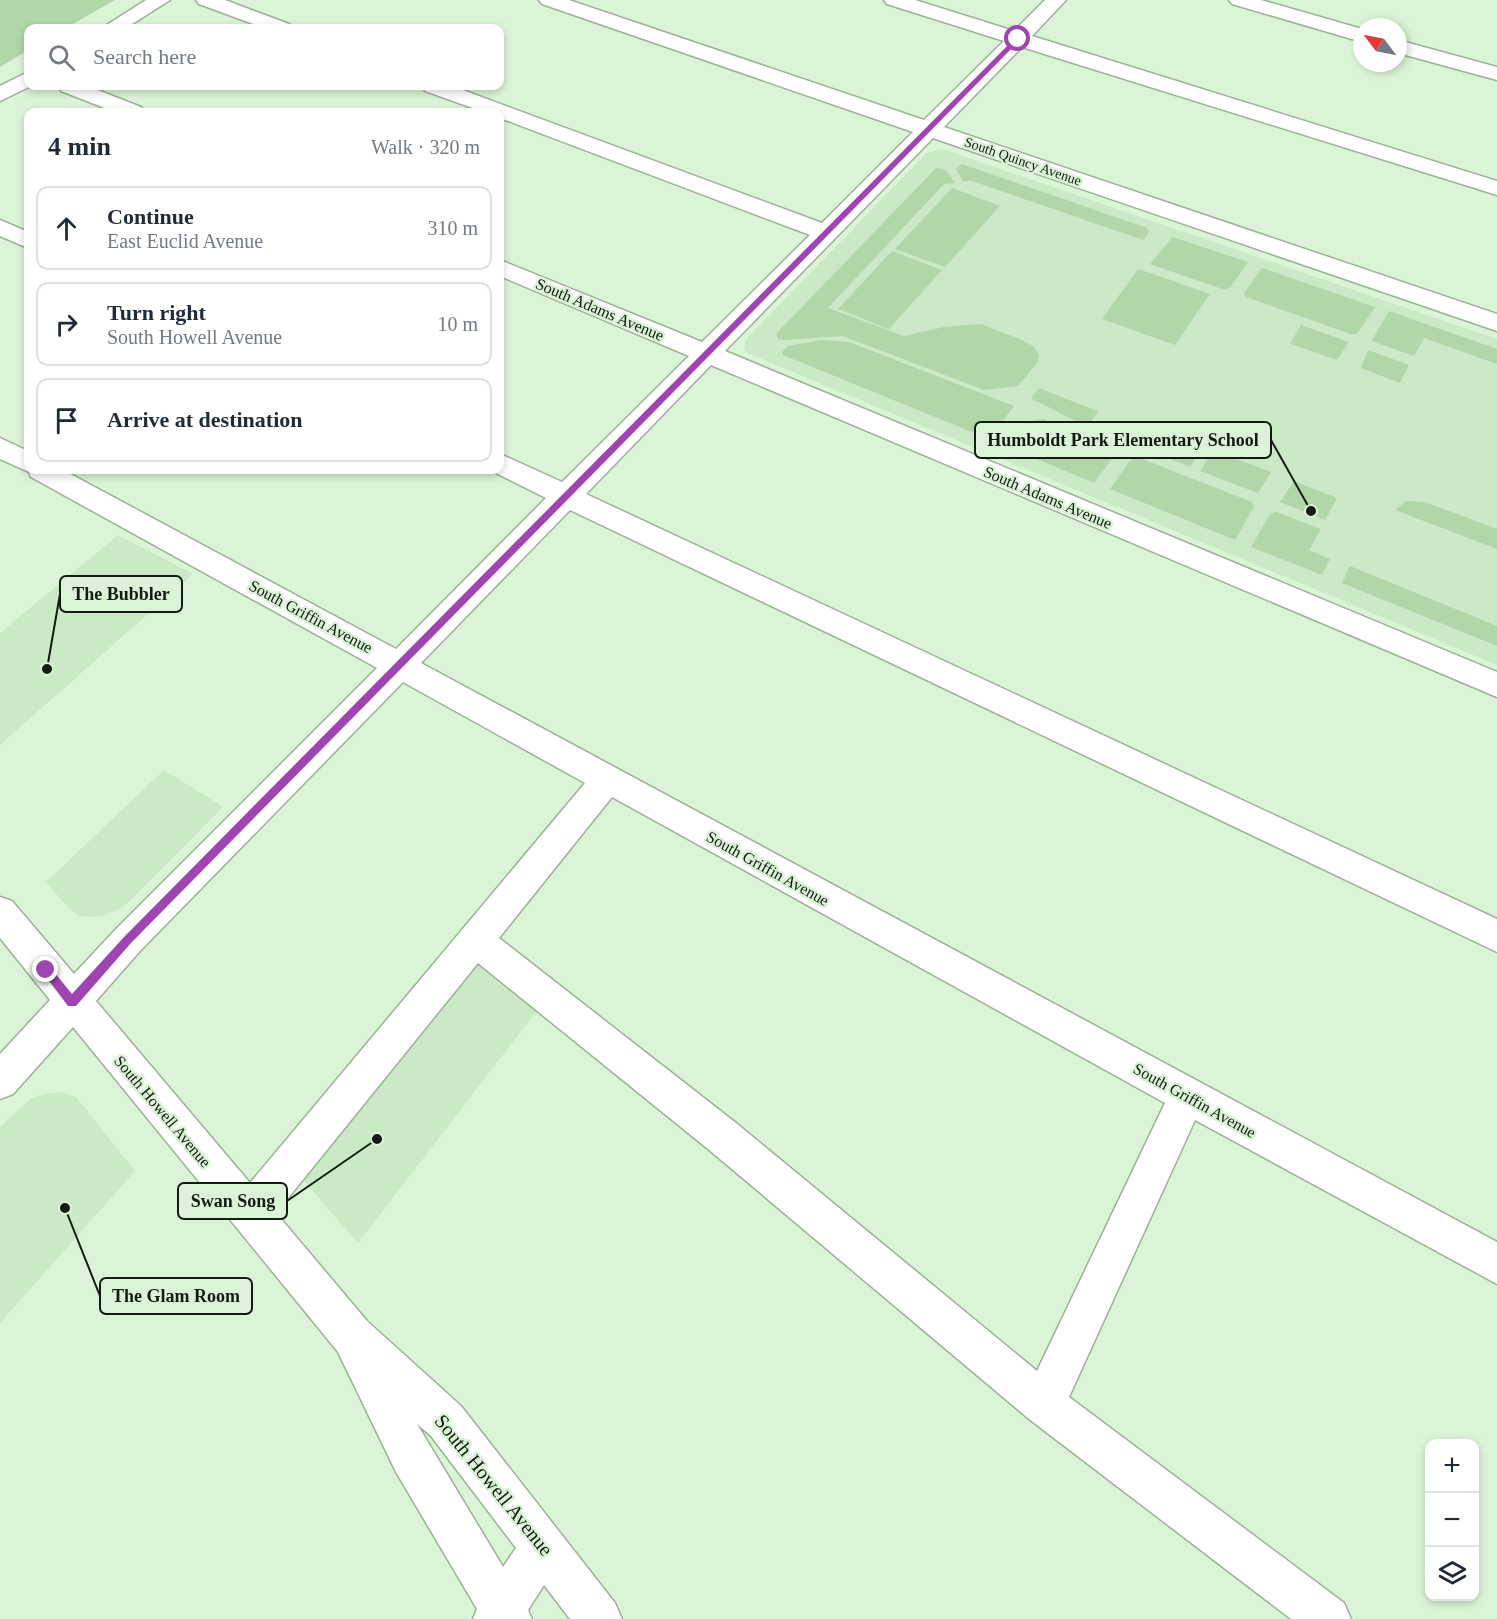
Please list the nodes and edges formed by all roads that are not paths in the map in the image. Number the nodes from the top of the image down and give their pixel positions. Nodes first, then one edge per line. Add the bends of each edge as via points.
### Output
1 (160, 0) edge
2 (206, 0) edge
3 (549, 0) edge
4 (894, 0) edge
5 (1056, 0) edge
6 (1239, 0) edge
7 (119, 24) edge
8 (271, 24) edge
9 (1353, 33) edge
10 (1018, 39) junction
11 (1407, 49) edge
12 (1497, 74) edge
13 (24, 80) edge
14 (79, 90) edge
15 (445, 90) edge
16 (0, 95) edge
17 (123, 108) edge
18 (493, 108) edge
19 (504, 112) edge
20 (929, 129) junction
21 (1497, 188) edge
22 (0, 227) edge
23 (825, 233) junction
24 (24, 239) edge
25 (504, 269) edge
26 (1497, 323) edge
27 (707, 354) junction
28 (0, 447) edge
29 (24, 461) edge
30 (504, 465) edge
31 (48, 474) edge
32 (566, 496) junction
33 (400, 664) junction
34 (1497, 685) edge
35 (607, 780) junction
36 (0, 912) edge
37 (1497, 936) edge
38 (475, 940) junction
39 (72, 1002) junction
40 (0, 1081) edge
41 (1187, 1096) junction
42 (250, 1214) junction
43 (1497, 1264) edge
44 (352, 1336) junction
45 (1044, 1404) junction
46 (543, 1546) junction
47 (502, 1615) edge
48 (599, 1619) edge
49 (1328, 1619) edge

1 - 7 street
2 - 8 street
3 - 20 street, South Quincy Avenue
4 - 10 street
5 - 10 street
6 - 9 street
10 - 20 street
10 - 21 street
11 - 12 street
13 - 16 street
14 - 17 street
15 - 18 street
19 - 23 street
20 - 23 street
20 - 26 street, South Quincy Avenue
22 - 24 street
23 - 27 street
25 - 27 street, South Adams Avenue
27 - 32 street
27 - 34 street, South Adams Avenue
28 - 29 street
30 - 32 street
31 - 33 street, South Griffin Avenue
32 - 33 street
32 - 37 street
33 - 35 street, South Griffin Avenue
33 - 39 street
35 - 38 street
35 - 41 street, South Griffin Avenue
36 - 39 street, South Howell Avenue
38 - 42 street
38 - 45 street via 722,1136
39 - 40 street
39 - 42 street, South Howell Avenue
41 - 43 street, South Griffin Avenue
41 - 45 street
42 - 44 street, South Howell Avenue
44 - 46 street, South Howell Avenue via 446,1421
44 - 47 street, South Howell Avenue via 411,1457
45 - 49 street
46 - 47 street
46 - 48 street, South Howell Avenue

